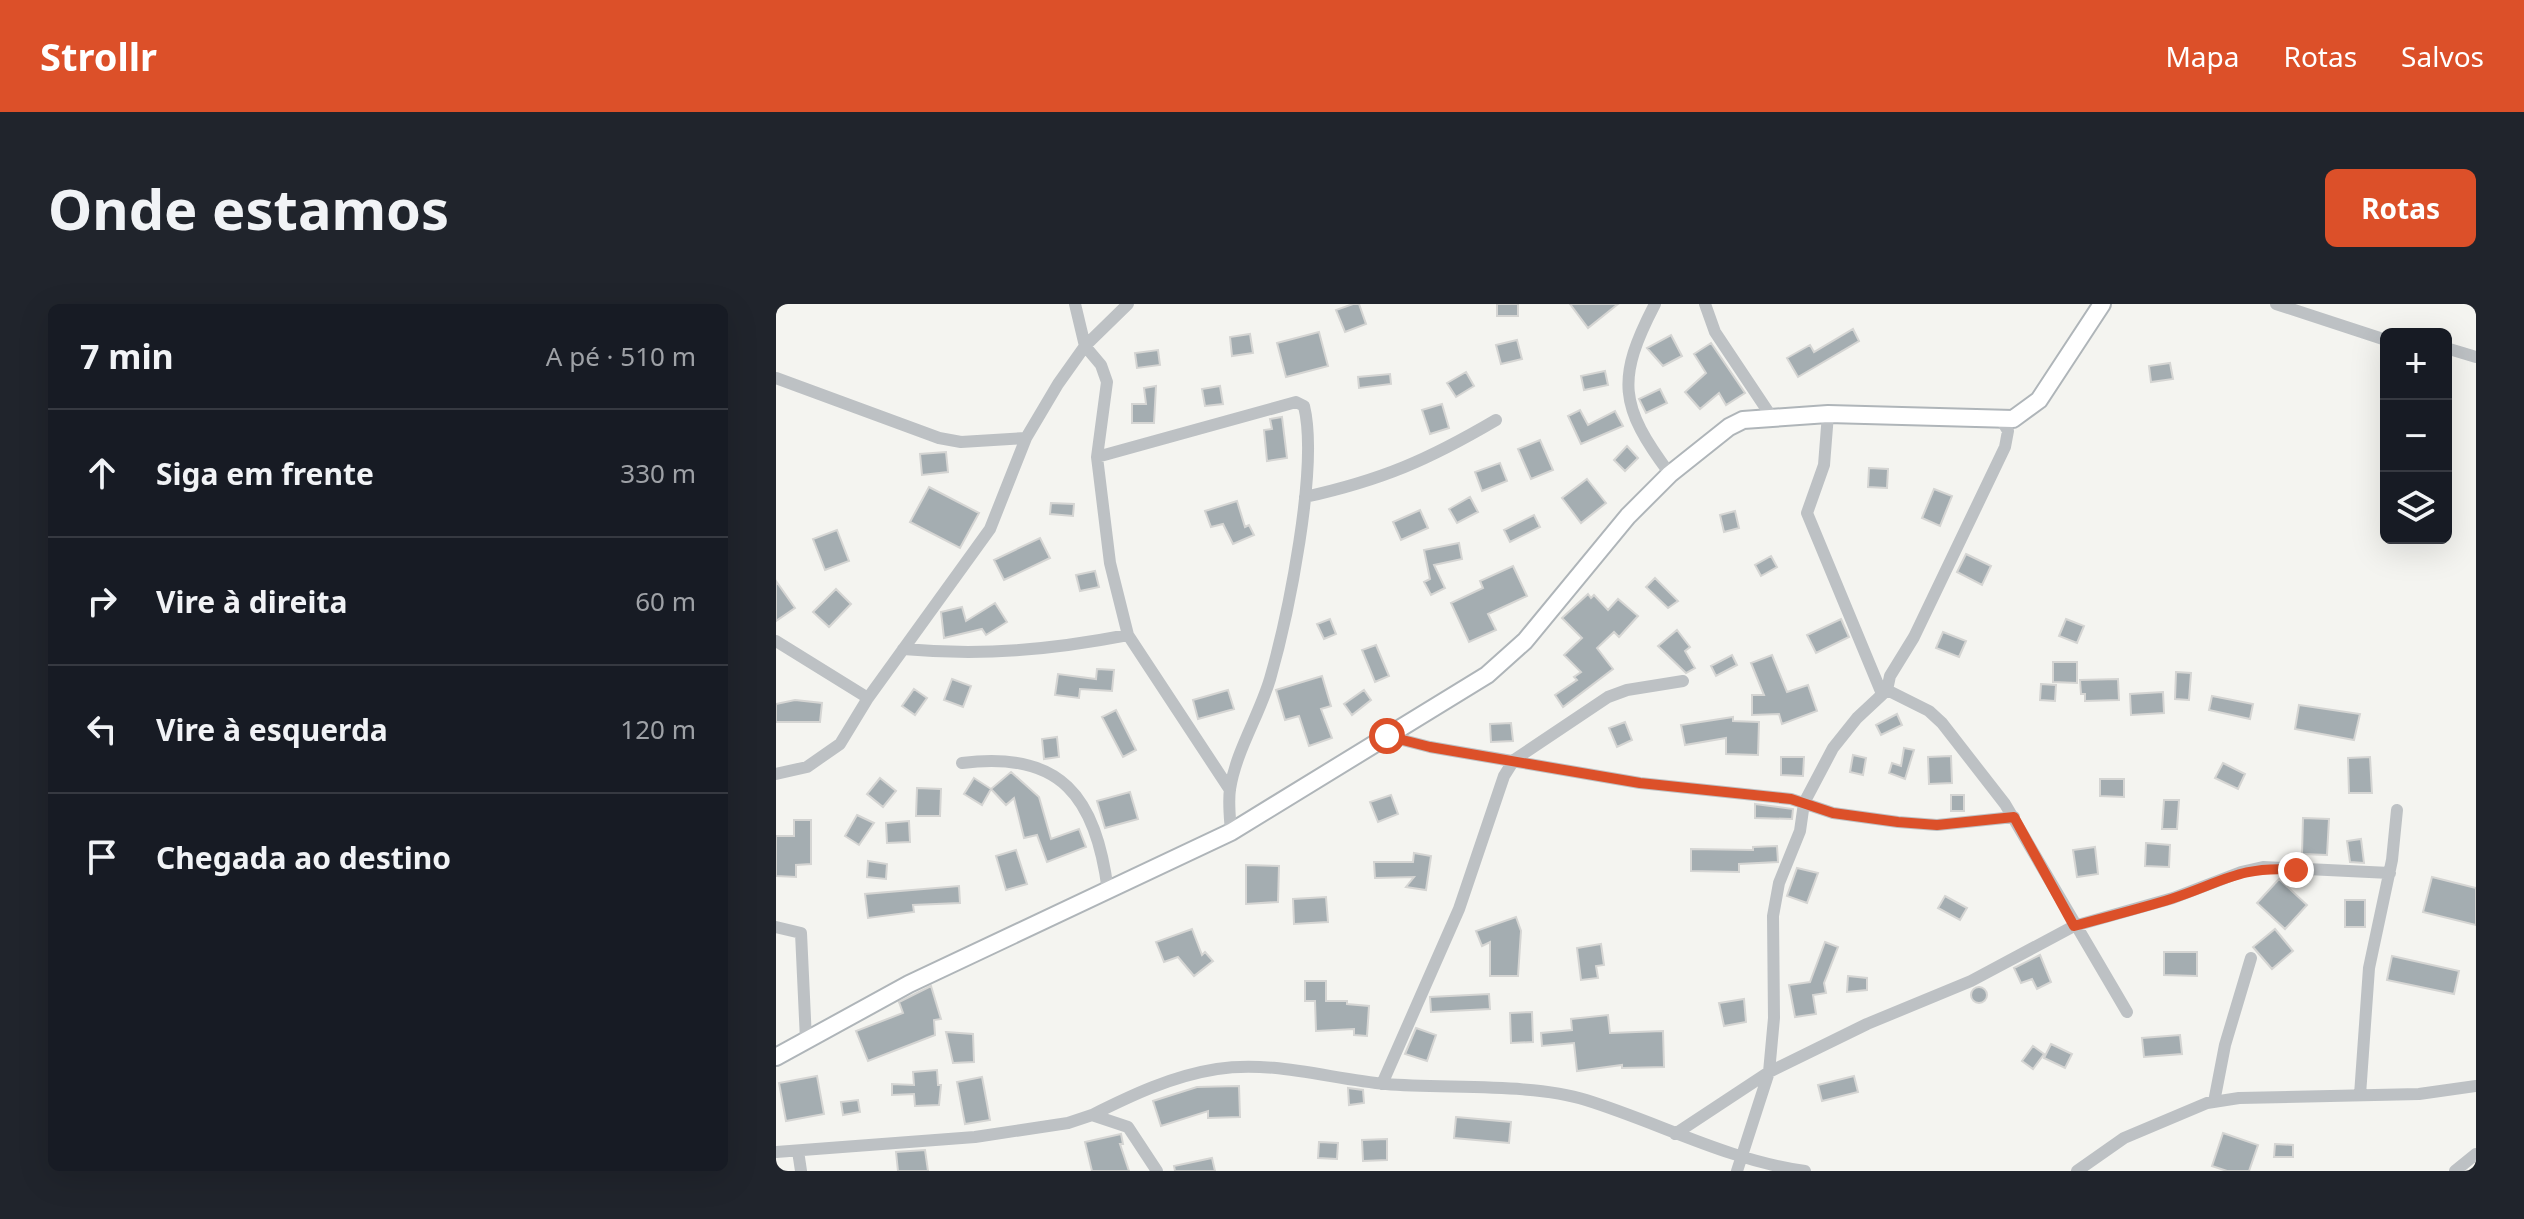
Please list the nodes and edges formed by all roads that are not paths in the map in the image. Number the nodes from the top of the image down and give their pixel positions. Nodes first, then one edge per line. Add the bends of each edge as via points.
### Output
1 (1075, 304) edge
2 (1128, 304) edge
3 (1655, 304) edge
4 (1705, 304) edge
5 (2102, 304) edge
6 (2276, 304) edge
7 (2380, 338) edge
8 (1085, 346) junction
9 (2452, 350) edge
10 (2476, 357) edge
11 (776, 378) edge
12 (1828, 414) junction
13 (1773, 419) junction
14 (1496, 420) dead end
15 (2002, 421) junction
16 (1026, 438) junction
17 (1097, 457) junction
18 (1670, 474) junction
19 (1305, 497) junction
20 (1128, 635) junction
21 (776, 641) edge
22 (903, 649) junction
23 (1683, 681) dead end
24 (1884, 692) junction
25 (868, 698) junction
26 (1387, 736) junction
27 (1514, 760) junction
28 (962, 763) dead end
29 (776, 774) edge
30 (1230, 790) junction
31 (1804, 803) junction
32 (2397, 810) dead end
33 (2014, 817) junction
34 (1231, 832) junction
35 (2390, 873) junction
36 (1108, 891) junction
37 (2074, 926) junction
38 (776, 927) edge
39 (2251, 958) dead end
40 (2127, 1012) dead end
41 (806, 1040) junction
42 (776, 1057) edge
43 (1769, 1072) junction
44 (1382, 1084) junction
45 (2476, 1086) edge
46 (2360, 1095) junction
47 (2214, 1102) junction
48 (1092, 1115) junction
49 (1675, 1134) junction
50 (798, 1151) junction
51 (776, 1152) edge
52 (2476, 1154) edge
53 (1743, 1158) junction
54 (801, 1171) edge
55 (1157, 1171) edge
56 (1737, 1171) edge
57 (1805, 1171) edge
58 (2077, 1171) edge
59 (2455, 1171) edge

1 - 8 street
2 - 8 street
3 - 18 street via 1632,353 1628,386 1636,422
4 - 13 street via 1715,332
5 - 15 street via 2039,400
6 - 7 street
8 - 16 street
8 - 17 street via 1107,382
9 - 10 street
11 - 16 street via 939,438
12 - 13 street
12 - 15 street
12 - 24 street via 1824,465 1807,513
13 - 18 street via 1743,420 1729,427
14 - 19 street via 1408,468
15 - 24 street via 2008,431 2005,447
16 - 22 street via 990,529
17 - 19 street via 1296,402 1304,406 1309,426
17 - 20 street via 1110,563
18 - 26 street via 1505,661
19 - 30 street via 1270,678
20 - 22 street via 1018,652 969,655
20 - 30 street
21 - 25 street
22 - 25 street
23 - 27 street via 1608,697
24 - 31 street via 1833,748
24 - 33 street via 1929,711 1942,723
25 - 29 street via 840,744 807,767
26 - 27 street
26 - 34 street
27 - 31 street via 1640,783
27 - 44 street via 1459,909
28 - 36 street via 995,758 1026,762 1052,773 1075,794 1098,839
30 - 34 street
31 - 33 street via 1833,813 1918,825
31 - 43 street via 1773,916
32 - 35 street
33 - 37 street
34 - 36 street
35 - 37 street via 2263,867
35 - 46 street via 2369,968
36 - 41 street via 909,984
37 - 40 street
37 - 43 street via 1971,981
38 - 41 street via 801,933
39 - 47 street
41 - 42 street
43 - 49 street
43 - 53 street
44 - 48 street via 1220,1068 1182,1075
44 - 49 street via 1584,1099
45 - 46 street
46 - 47 street
47 - 58 street via 2124,1138
48 - 50 street via 975,1137
48 - 55 street via 1128,1127
49 - 53 street
50 - 51 street
50 - 54 street
52 - 59 street
53 - 56 street
53 - 57 street

